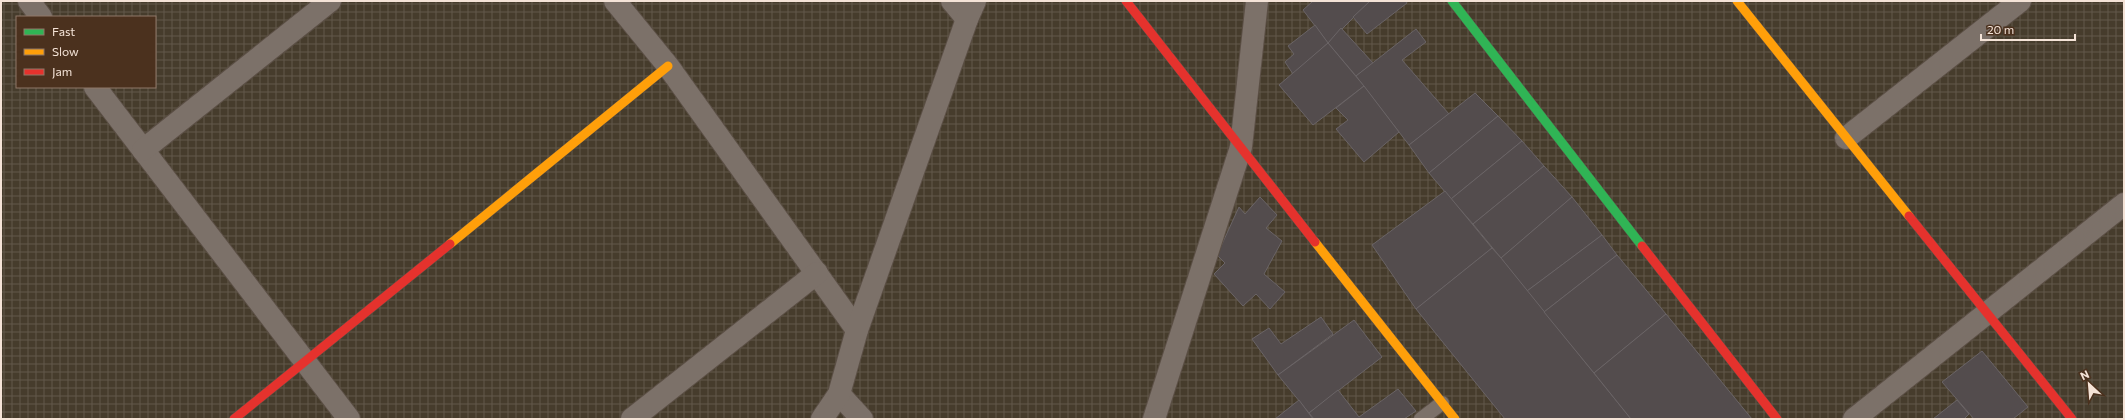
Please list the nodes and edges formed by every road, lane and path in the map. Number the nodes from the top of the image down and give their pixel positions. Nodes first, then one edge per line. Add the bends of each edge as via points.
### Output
1 (29, 1) edge
2 (330, 1) edge
3 (615, 1) edge
4 (952, 1) edge
5 (1126, 1) edge
6 (1257, 1) edge
7 (1452, 1) edge
8 (1737, 1) edge
9 (2020, 1) edge
10 (971, 10) edge
11 (40, 16) edge
12 (668, 66) junction
13 (96, 88) edge
14 (1846, 138) junction
15 (1241, 147) junction
16 (143, 150) junction
17 (2124, 204) edge
18 (817, 273) junction
19 (1988, 314) junction
20 (857, 330) junction
21 (305, 361) junction
22 (839, 394) junction
23 (1442, 403) junction
24 (1161, 415) edge
25 (234, 419) edge
26 (349, 419) edge
27 (632, 419) edge
28 (822, 419) edge
29 (862, 419) edge
30 (1421, 419) edge
31 (1455, 419) edge
32 (1776, 419) edge
33 (1854, 419) edge
34 (2072, 419) edge

1 - 11 street
2 - 16 street
3 - 12 street
4 - 10 street
5 - 15 street
6 - 15 street
7 - 32 street
8 - 14 street
9 - 14 street
10 - 20 street
12 - 18 street
12 - 21 street
13 - 16 street
14 - 19 street
15 - 23 street
15 - 24 street
16 - 21 street
17 - 19 street
18 - 20 street
18 - 27 street
19 - 33 street
19 - 34 street
20 - 22 street
21 - 25 street
21 - 26 street
22 - 28 street
22 - 29 street
23 - 30 lane
23 - 31 street

